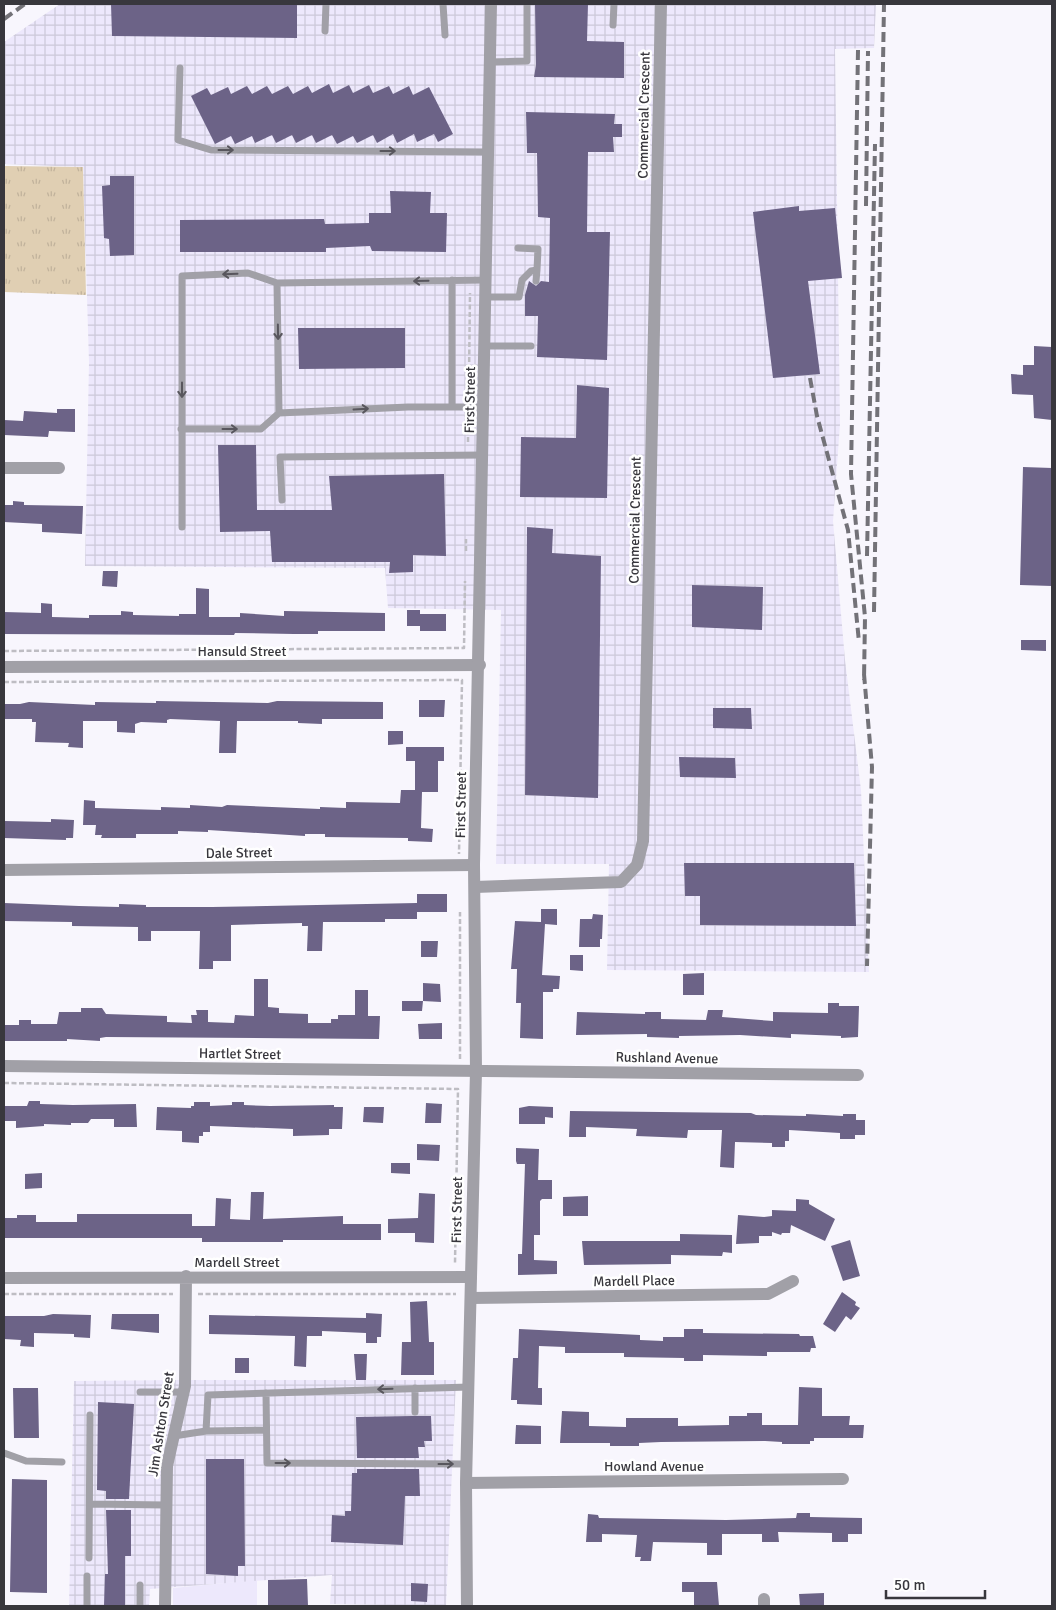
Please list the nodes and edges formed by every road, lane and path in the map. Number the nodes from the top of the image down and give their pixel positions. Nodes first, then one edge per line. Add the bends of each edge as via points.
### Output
1 (326, 4) edge
2 (443, 4) edge
3 (491, 4) edge
4 (527, 4) edge
5 (614, 4) edge
6 (661, 4) edge
7 (613, 25) dead end
8 (325, 31) dead end
9 (445, 36) dead end
10 (489, 62) junction
11 (180, 68) dead end
12 (488, 152) junction
13 (518, 248) dead end
14 (537, 270) junction
15 (452, 280) junction
16 (487, 280) junction
17 (536, 281) dead end
18 (277, 284) junction
19 (470, 292) dead end
20 (486, 297) junction
21 (486, 346) junction
22 (531, 346) dead end
23 (470, 381) dead end
24 (452, 407) junction
25 (484, 407) junction
26 (279, 413) junction
27 (468, 418) dead end
28 (181, 429) junction
29 (468, 442) dead end
30 (484, 455) junction
31 (4, 468) edge
32 (59, 468) dead end
33 (282, 500) dead end
34 (182, 527) dead end
35 (465, 581) dead end
36 (4, 651) edge
37 (480, 665) junction
38 (4, 668) edge
39 (4, 682) edge
40 (459, 855) dead end
41 (474, 866) junction
42 (4, 870) edge
43 (474, 887) junction
44 (460, 903) dead end
45 (460, 1061) dead end
46 (4, 1066) edge
47 (476, 1071) junction
48 (858, 1076) dead end
49 (4, 1083) edge
50 (456, 1264) dead end
51 (186, 1276) junction
52 (470, 1277) junction
53 (4, 1278) edge
54 (793, 1281) dead end
55 (4, 1294) edge
56 (174, 1294) dead end
57 (195, 1294) dead end
58 (456, 1294) dead end
59 (472, 1298) junction
60 (469, 1387) junction
61 (415, 1388) junction
62 (140, 1392) dead end
63 (184, 1392) junction
64 (266, 1393) junction
65 (415, 1412) dead end
66 (90, 1415) dead end
67 (266, 1430) junction
68 (206, 1431) junction
69 (174, 1436) junction
70 (4, 1453) edge
71 (62, 1462) dead end
72 (466, 1464) junction
73 (843, 1479) dead end
74 (466, 1483) junction
75 (90, 1504) junction
76 (166, 1505) junction
77 (89, 1558) dead end
78 (87, 1576) dead end
79 (140, 1585) dead end
80 (87, 1606) edge
81 (140, 1606) edge
82 (165, 1606) edge
83 (467, 1606) edge

1 - 8 lane
2 - 9 lane
3 - 10 street, First Street
4 - 10 lane via 527,61
5 - 7 lane
6 - 43 street, Commercial Crescent via 643,841 637,865 621,882
10 - 12 street, First Street
11 -> 12 lane via 178,140 212,150
12 - 16 street, First Street
13 - 14 lane via 538,249
14 - 17 lane
14 - 20 lane via 522,280 522,297
15 - 16 lane
15 -> 18 lane
15 - 24 lane
16 - 20 street, First Street
18 -> 26 lane
18 -> 28 lane via 248,273 182,276
19 - 23 path
20 - 21 street, First Street
21 - 22 lane
21 - 25 street, First Street
24 - 25 lane
26 -> 24 lane
25 - 30 street, First Street
28 -> 26 lane via 262,429
27 - 29 path
28 - 34 lane
30 - 33 lane via 280,457
30 - 37 street, First Street
31 - 32 street
35 - 36 path via 464,648
37 - 38 street, Hansuld Street
37 - 41 street, First Street
39 - 40 path via 462,680
41 - 42 street, Dale Street
41 - 43 street, First Street
43 - 47 street, First Street
44 - 45 path
46 - 47 street, Hartlet Street
47 - 48 street, Rushland Avenue
47 - 52 street, First Street
49 - 50 path via 458,1088
51 - 52 street, Mardell Street
51 - 53 street, Mardell Street
51 - 63 street, Jim Ashton Street
52 - 59 street, First Street
54 - 59 street, Mardell Place via 768,1294
55 - 56 path
57 - 58 path
59 - 60 street, First Street
60 - 61 lane
60 - 72 street, First Street
61 -> 64 lane
61 - 65 lane
62 - 63 lane
63 - 69 street, Jim Ashton Street
64 - 67 lane
64 - 68 lane via 208,1395
66 - 75 lane
67 - 68 lane
67 -> 72 lane via 268,1463
68 - 69 lane
69 - 76 street, Jim Ashton Street via 167,1466
70 - 71 lane via 26,1461
72 - 74 street, First Street
73 - 74 street, Howland Avenue
74 - 83 street, First Street
75 - 76 lane
75 - 77 lane
76 - 82 street, Jim Ashton Street
78 - 80 lane
79 - 81 lane

